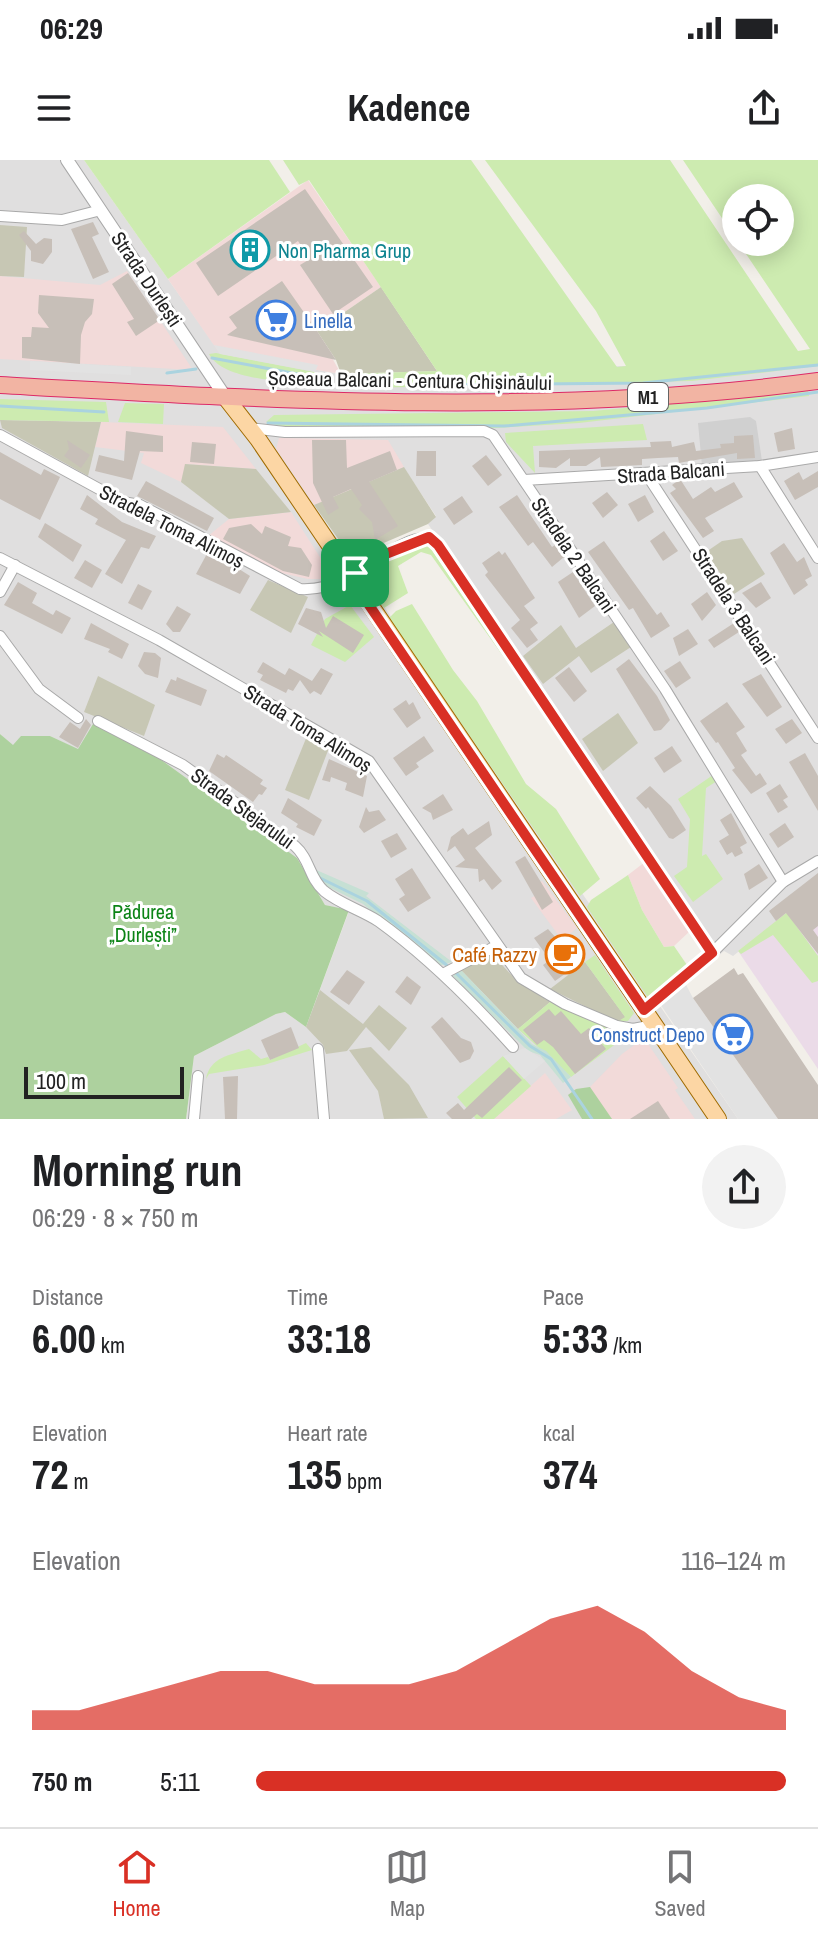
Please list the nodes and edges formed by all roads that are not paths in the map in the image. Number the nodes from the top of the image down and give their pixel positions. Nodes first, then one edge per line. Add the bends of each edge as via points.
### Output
1 (67, 160) edge
2 (101, 210) junction
3 (0, 216) edge
4 (818, 381) edge
5 (0, 385) edge
6 (226, 398) junction
7 (250, 428) junction
8 (0, 435) edge
9 (818, 457) edge
10 (760, 466) junction
11 (647, 475) junction
12 (524, 480) junction
13 (0, 558) edge
14 (818, 558) edge
15 (15, 565) junction
16 (350, 577) junction
17 (0, 592) edge
18 (0, 636) edge
19 (78, 718) dead end
20 (98, 721) dead end
21 (818, 738) edge
22 (818, 861) edge
23 (783, 882) junction
24 (496, 946) junction
25 (712, 953) junction
26 (449, 970) junction
27 (644, 1010) junction
28 (654, 1025) junction
29 (513, 1047) dead end
30 (318, 1049) dead end
31 (198, 1076) dead end
32 (194, 1119) edge
33 (324, 1119) edge
34 (718, 1119) edge

1 - 2 street, Strada Durlești
2 - 3 street via 62,220
2 - 6 street, Strada Durlești
4 - 6 highway, Șoseaua Balcani - Centura Chișinăului / M1 via 591,401
5 - 6 highway, Șoseaua Balcani - Centura Chișinăului / M1
6 - 7 main road
7 - 12 street, Stradela 2 Balcani via 484,431 493,435
7 - 16 main road
8 - 16 street, Stradela Toma Alimoș via 292,586 314,588
9 - 10 street, Strada Balcani
10 - 11 street, Strada Balcani
10 - 14 street
11 - 12 street, Strada Balcani
11 - 21 street, Stradela 3 Balcani
12 - 23 street, Stradela 2 Balcani via 673,702
13 - 15 street, Strada Toma Alimoș
15 - 17 street
15 - 24 street, Strada Toma Alimoș via 369,761
16 - 25 street, Stradela Toma Alimoș via 417,539 434,540
16 - 27 main road
18 - 19 street via 39,689
20 - 26 street, Strada Stejarului via 146,742 222,791 303,853 323,890
22 - 23 street
23 - 25 street
24 - 26 street
24 - 28 street, Strada Toma Alimoș via 521,978 565,1004 626,1029
25 - 27 street
26 - 29 street, Strada Stejarului
27 - 28 main road
28 - 34 main road
30 - 33 street
31 - 32 street

